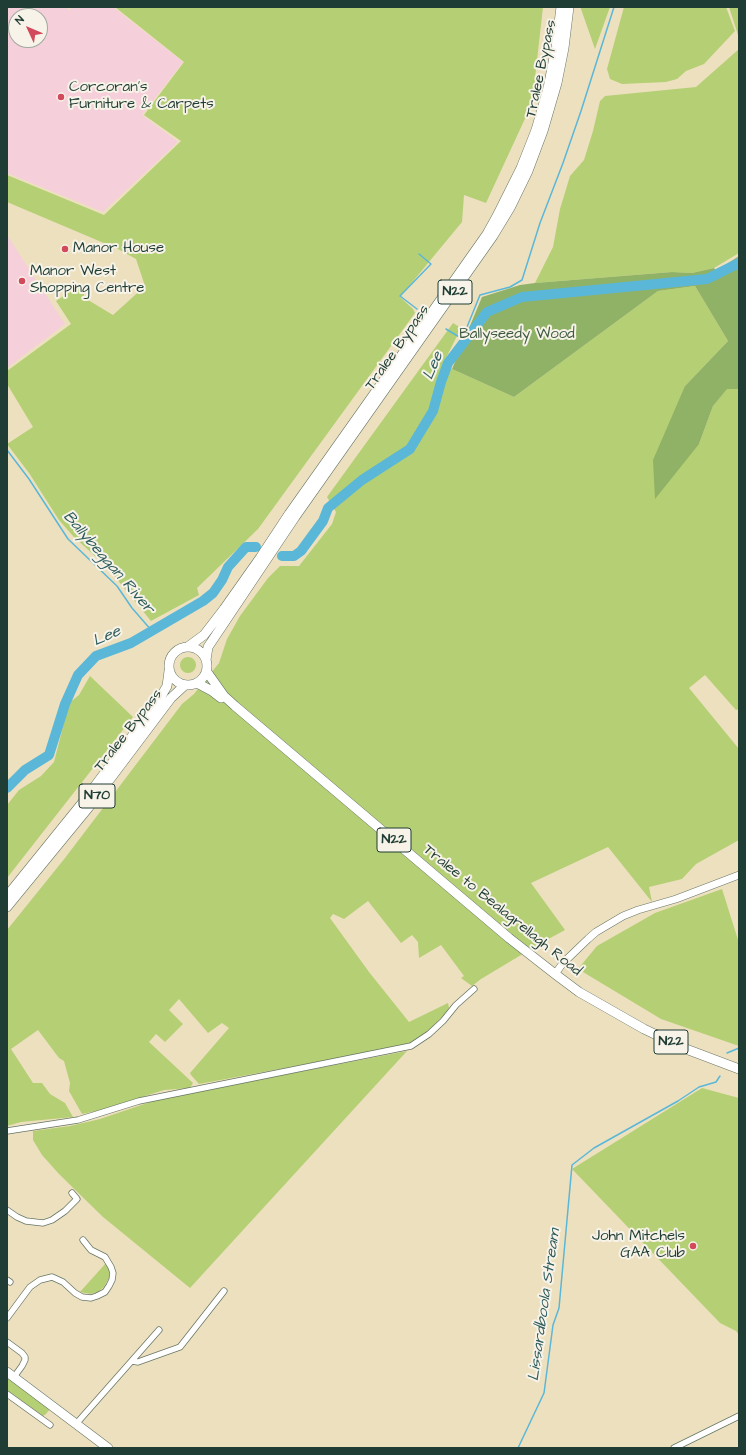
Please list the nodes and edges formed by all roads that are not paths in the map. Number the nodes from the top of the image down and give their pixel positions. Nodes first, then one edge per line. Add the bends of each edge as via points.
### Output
1 (560, 7) edge
2 (569, 7) edge
3 (273, 544) junction
4 (264, 560) junction
5 (189, 646) junction
6 (206, 660) junction
7 (169, 671) junction
8 (206, 672) junction
9 (197, 683) junction
10 (185, 685) junction
11 (235, 706) junction
12 (739, 875) edge
13 (7, 896) edge
14 (7, 907) edge
15 (554, 974) junction
16 (474, 989) dead end
17 (739, 1069) edge
18 (7, 1132) edge
19 (72, 1194) dead end
20 (7, 1210) edge
21 (83, 1240) dead end
22 (224, 1290) dead end
23 (7, 1318) edge
24 (160, 1330) dead end
25 (7, 1342) edge
26 (132, 1361) junction
27 (10, 1375) edge
28 (7, 1394) edge
29 (739, 1416) edge
30 (76, 1424) junction
31 (50, 1425) dead end
32 (108, 1448) edge
33 (674, 1448) edge

1 - 3 main road, Tralee Bypass / N22 via 556,46 536,130 521,168 497,216 487,234 288,514
2 - 3 main road, Tralee Bypass / N22 via 557,83 543,131 510,208 493,236
3 - 4 main road, Tralee Bypass / N22
4 - 5 main road, Tralee Bypass / N22 via 214,624
4 - 6 main road, Tralee Bypass / N22 via 208,647
5 - 6 main road via 200,650
5 - 7 main road, N22 via 177,650 172,655
6 - 8 main road, N22
7 - 10 main road via 175,681
7 - 13 main road, Tralee Bypass / N70 via 167,686 159,700 83,802
8 - 9 main road
8 - 11 main road, Tralee to Bealagrellagh Road / N22
9 - 10 main road
9 - 11 main road, Tralee to Bealagrellagh Road / N22
10 - 14 main road, Tralee Bypass / N70 via 171,698 89,807
11 - 15 main road, Tralee to Bealagrellagh Road / N22
12 - 15 street via 623,916 592,936
15 - 17 main road, Tralee to Bealagrellagh Road / N22 via 579,992 644,1029 686,1049
16 - 18 street via 429,1034 411,1046 139,1101 78,1120
19 - 20 street via 77,1199 52,1220 26,1221
21 - 23 street via 91,1250 105,1257 111,1267 112,1280 104,1292 97,1296 82,1297 52,1277 40,1280 30,1287
22 - 26 street via 180,1347 138,1362
24 - 26 street
25 - 27 street via 25,1357
26 - 30 street
27 - 30 main road
28 - 31 street
29 - 33 street
30 - 32 main road

